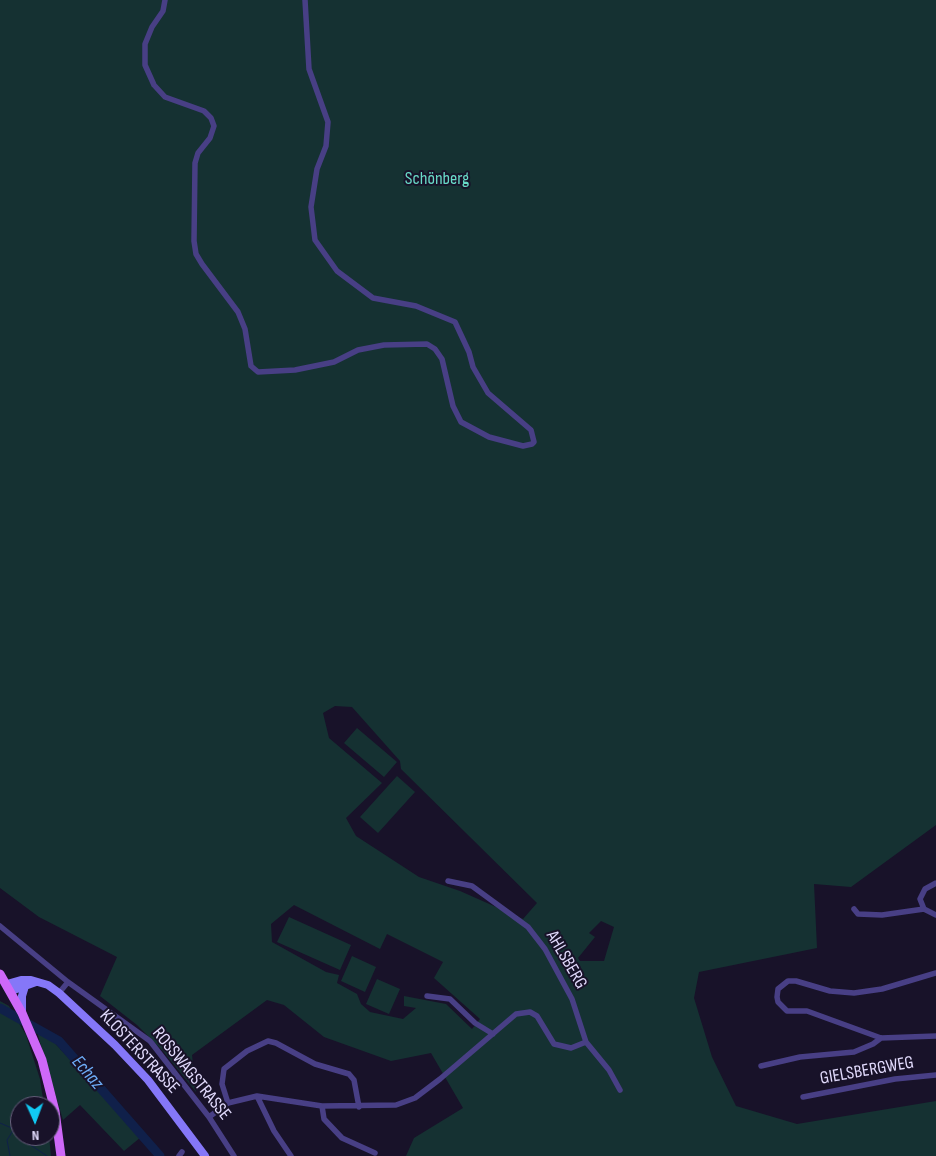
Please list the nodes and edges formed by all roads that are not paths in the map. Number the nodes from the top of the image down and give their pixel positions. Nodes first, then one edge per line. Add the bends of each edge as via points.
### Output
1 (166, 0) edge
2 (305, 0) edge
3 (448, 881) dead end
4 (936, 883) edge
5 (854, 909) dead end
6 (924, 909) junction
7 (936, 915) edge
8 (0, 926) edge
9 (936, 973) edge
10 (0, 974) edge
11 (38, 982) junction
12 (68, 982) junction
13 (25, 986) junction
14 (9, 988) junction
15 (59, 993) junction
16 (427, 996) dead end
17 (24, 1015) junction
18 (493, 1034) junction
19 (936, 1036) edge
20 (881, 1038) junction
21 (586, 1042) junction
22 (761, 1066) dead end
23 (936, 1075) edge
24 (620, 1090) dead end
25 (257, 1096) junction
26 (803, 1097) dead end
27 (228, 1103) junction
28 (322, 1106) junction
29 (359, 1107) junction
30 (209, 1117) junction
31 (375, 1153) dead end
32 (61, 1156) edge
33 (205, 1156) edge
34 (234, 1156) edge
35 (291, 1156) edge

1 - 2 street via 145,44 146,65 154,85 165,97 204,111 212,118 214,126 210,138 195,163 196,254 238,312 245,329 251,366 258,372 295,370 334,362 358,350 384,345 428,344 442,360 453,406 461,422 489,437 529,446 534,442 532,430 488,393 473,367 455,322 416,306 373,298 337,271 315,240 312,208 316,169 326,146 328,122 309,69
3 - 21 street, AHLSBERG via 472,886 528,927 546,949 572,999
4 - 6 street via 925,889 920,898
5 - 6 street via 858,914 882,915
6 - 7 street
8 - 12 street, ROSSWAGSTRASSE
9 - 20 street via 882,989 854,993 830,991 796,981 788,981 778,989 778,1002 787,1011 807,1011
10 - 14 main road
11 - 13 main road
11 - 14 main road, KLOSTERSTRASSE via 21,980
11 - 15 main road, KLOSTERSTRASSE
12 - 15 street
12 - 30 street, ROSSWAGSTRASSE via 150,1041
13 - 14 main road
13 - 17 main road via 22,996
14 - 17 main road
15 - 33 main road, KLOSTERSTRASSE via 116,1045 148,1080
16 - 18 street via 450,999
17 - 32 main road via 40,1053 56,1111
18 - 21 street via 516,1014 530,1012 537,1016 554,1044 571,1048
18 - 29 street via 415,1098 396,1105
19 - 20 street
20 - 22 street via 854,1052 800,1057
21 - 24 street via 609,1070
23 - 26 street, GIELSBERGWEG via 894,1079
25 - 27 street
25 - 28 street
25 - 35 street
27 - 29 street via 222,1084 224,1069 247,1051 268,1041 314,1064 348,1074 354,1080
27 - 30 street
28 - 29 street
28 - 31 street via 324,1119 342,1138
30 - 34 street, ROSSWAGSTRASSE

